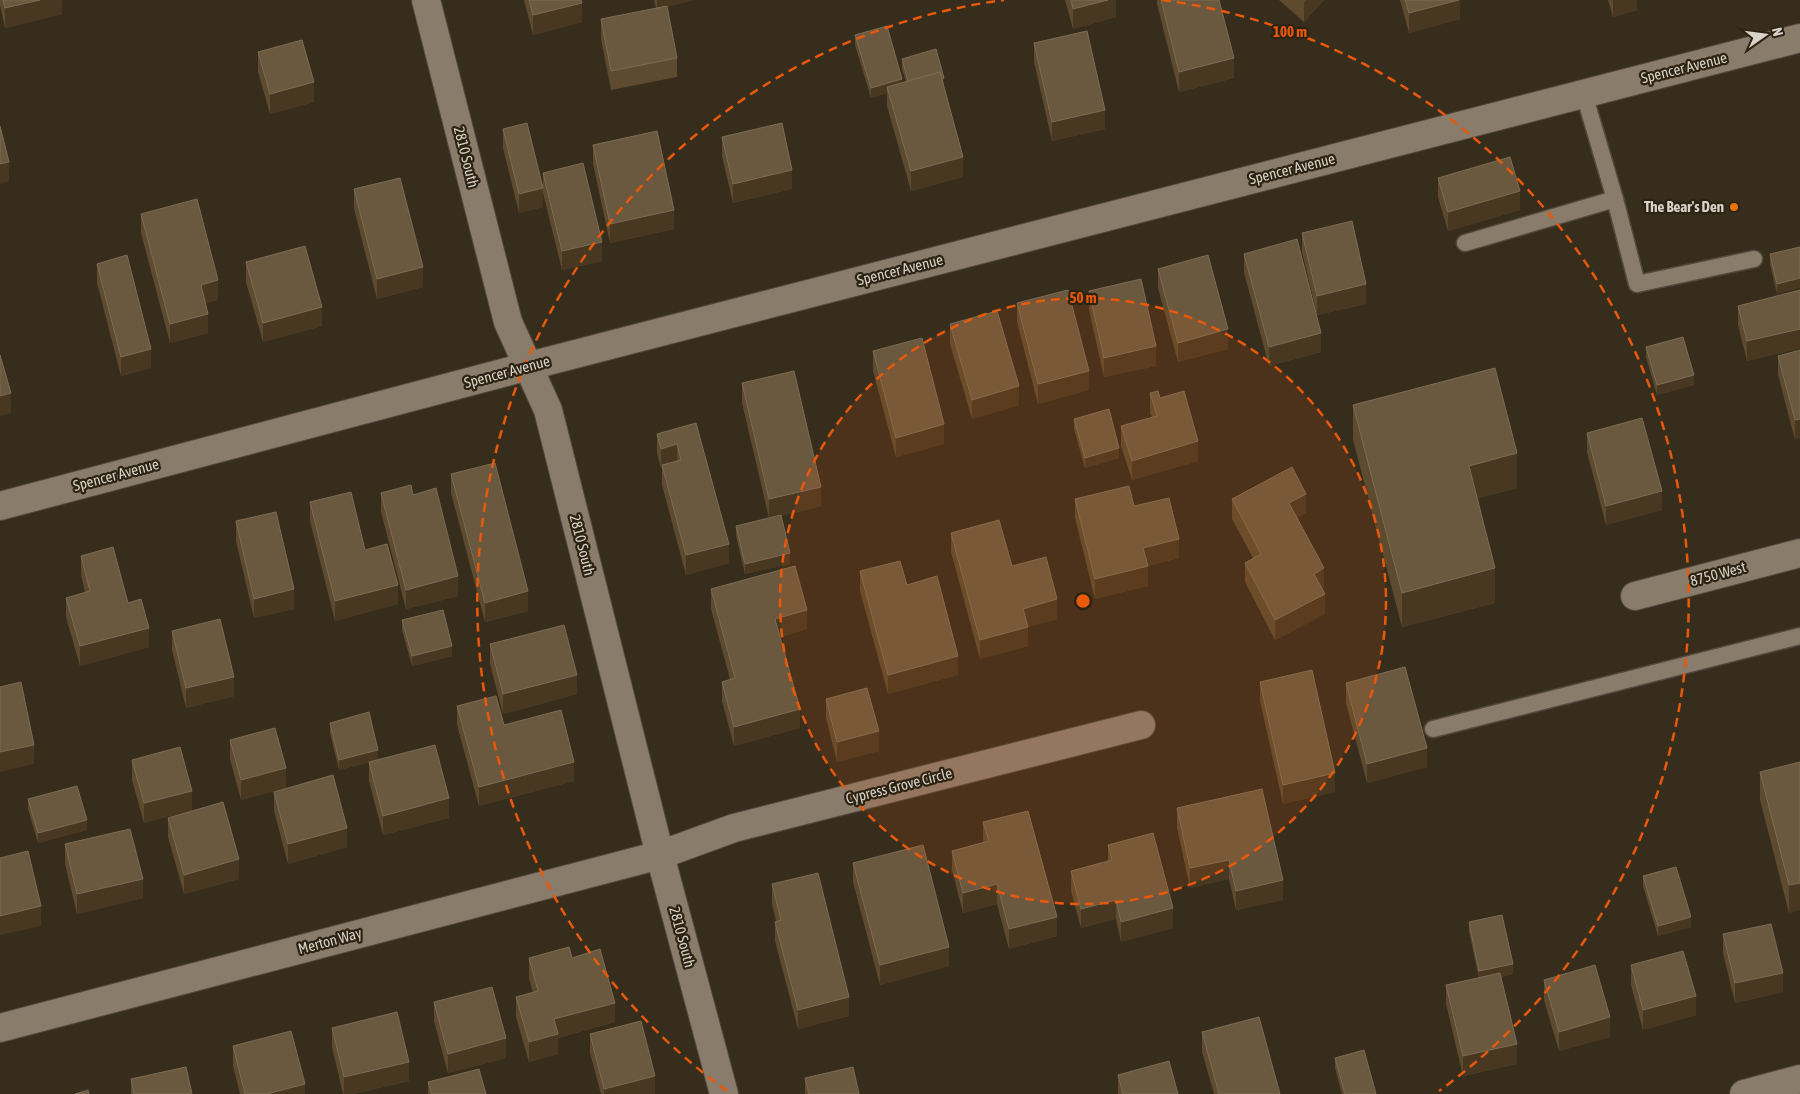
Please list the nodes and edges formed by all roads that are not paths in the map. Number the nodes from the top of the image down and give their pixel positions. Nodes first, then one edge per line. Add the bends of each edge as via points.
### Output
1 (426, 0) edge
2 (1800, 38) edge
3 (1584, 94) junction
4 (1615, 199) junction
5 (1465, 243) dead end
6 (1754, 259) dead end
7 (529, 366) junction
8 (0, 506) edge
9 (1800, 553) edge
10 (1635, 596) dead end
11 (1800, 636) edge
12 (1141, 725) dead end
13 (1433, 729) dead end
14 (660, 855) junction
15 (0, 1028) edge
16 (1800, 1079) edge
17 (724, 1094) edge
18 (1744, 1094) edge

1 - 7 street, 2810 South via 508,322
2 - 3 street, Spencer Avenue
3 - 4 lane
3 - 7 street, Spencer Avenue
4 - 5 lane
4 - 6 lane via 1637,284
7 - 8 street, Spencer Avenue
7 - 14 street, 2810 South via 548,410
9 - 10 street, 8750 West
11 - 13 lane
12 - 14 street, Cypress Grove Circle via 734,828
14 - 15 street, Merton Way
14 - 17 street, 2810 South
16 - 18 street

